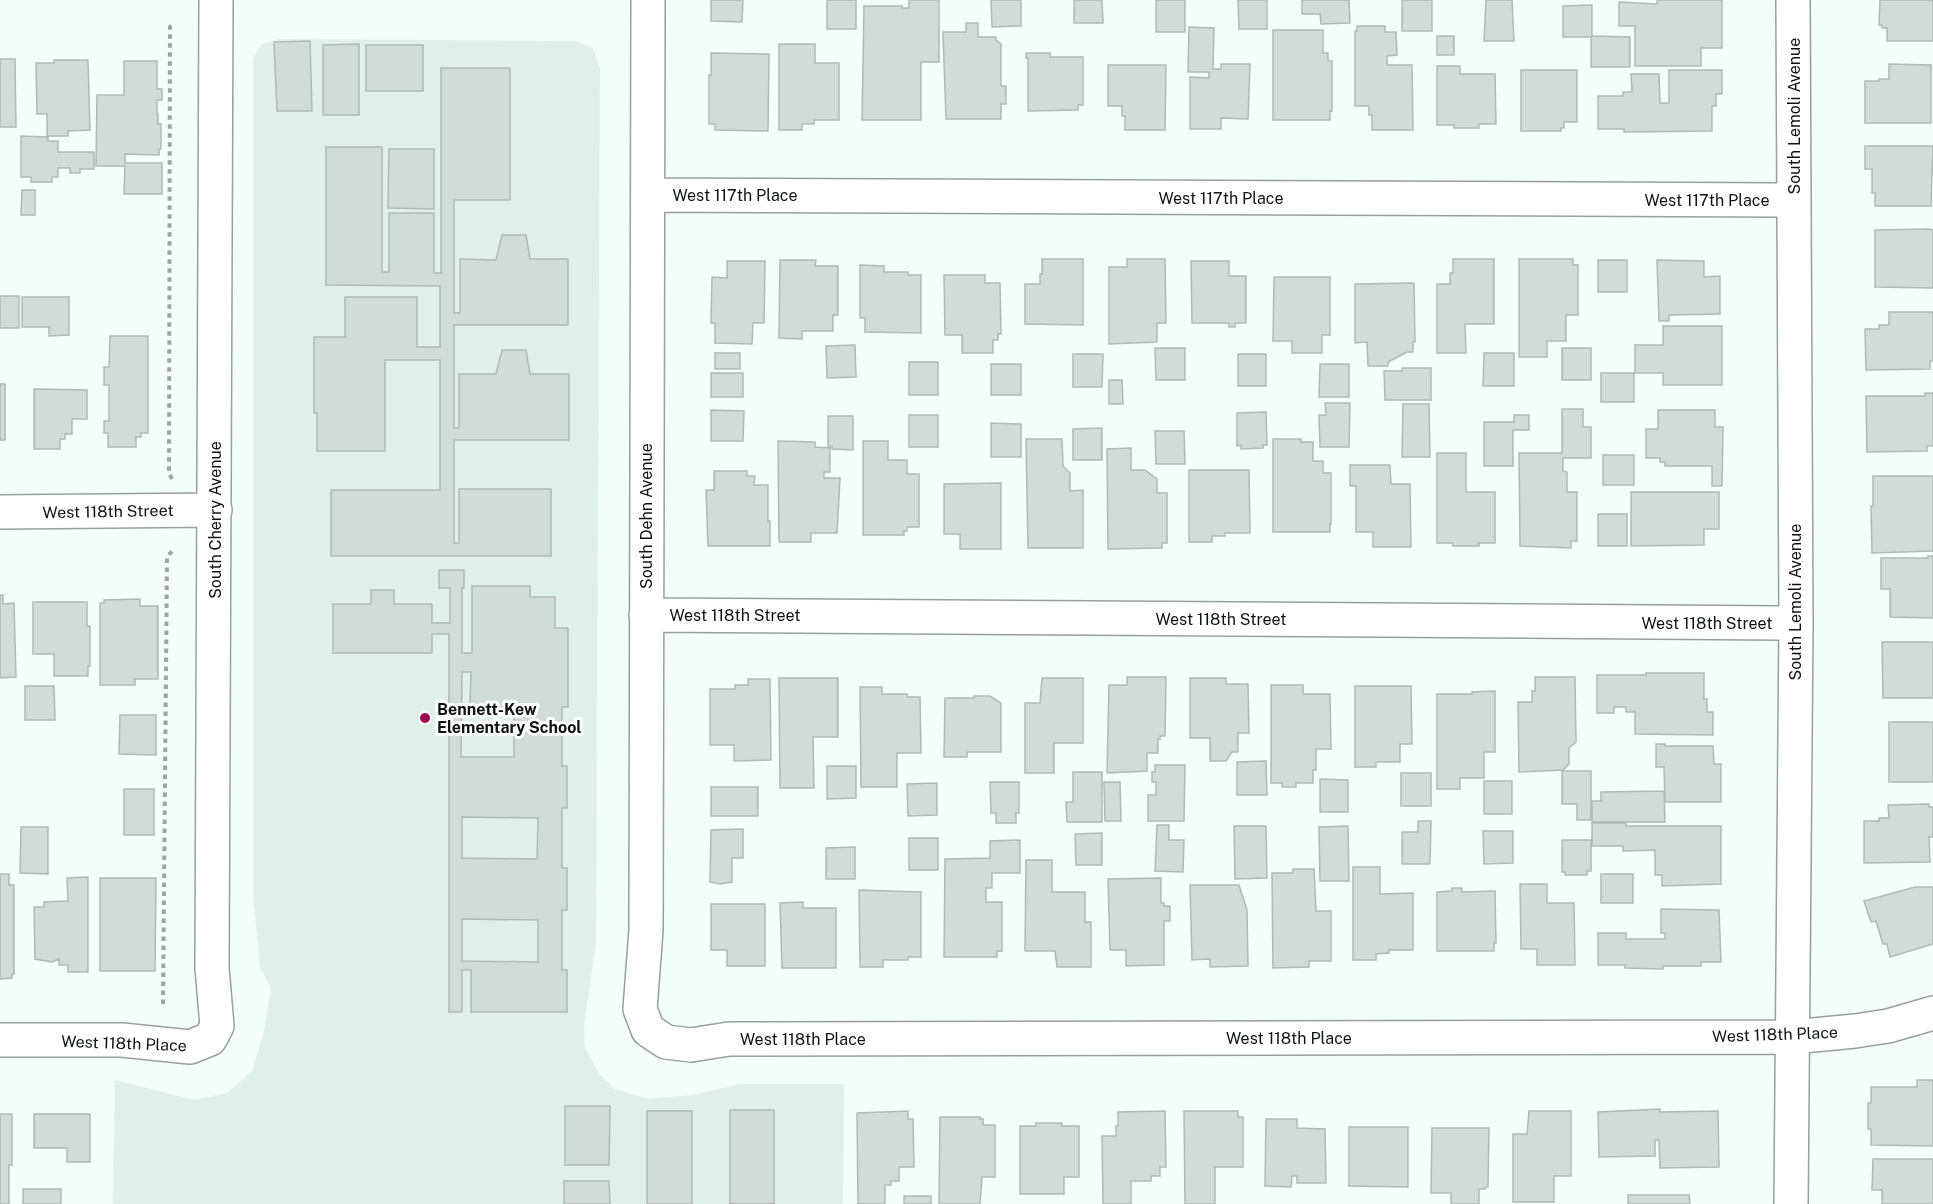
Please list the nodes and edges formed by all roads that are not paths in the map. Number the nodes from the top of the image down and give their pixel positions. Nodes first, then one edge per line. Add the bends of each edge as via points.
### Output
1 (216, 0) edge
2 (648, 0) edge
3 (1793, 0) edge
4 (648, 195) junction
5 (1794, 200) junction
6 (215, 510) junction
7 (0, 513) edge
8 (646, 615) junction
9 (1796, 623) junction
10 (1933, 1013) edge
11 (648, 1030) joint
12 (1792, 1037) junction
13 (210, 1039) joint
14 (0, 1040) edge
15 (1791, 1204) edge

1 - 6 street, South Cherry Avenue
2 - 4 street, South Dehn Avenue
3 - 5 street, South Lemoli Avenue
4 - 5 street, West 117th Place
4 - 8 street, South Dehn Avenue
5 - 9 street, South Lemoli Avenue
6 - 7 street, West 118th Street
6 - 13 street, South Cherry Avenue via 212,968 217,1026
8 - 9 street, West 118th Street
8 - 11 street, South Dehn Avenue via 646,930 640,1009
9 - 12 street, South Lemoli Avenue
10 - 12 street, West 118th Place via 1888,1026
11 - 12 street, West 118th Place via 666,1041 692,1045 729,1039
12 - 15 street, South Lemoli Avenue
13 - 14 street, West 118th Place via 190,1047 122,1040

